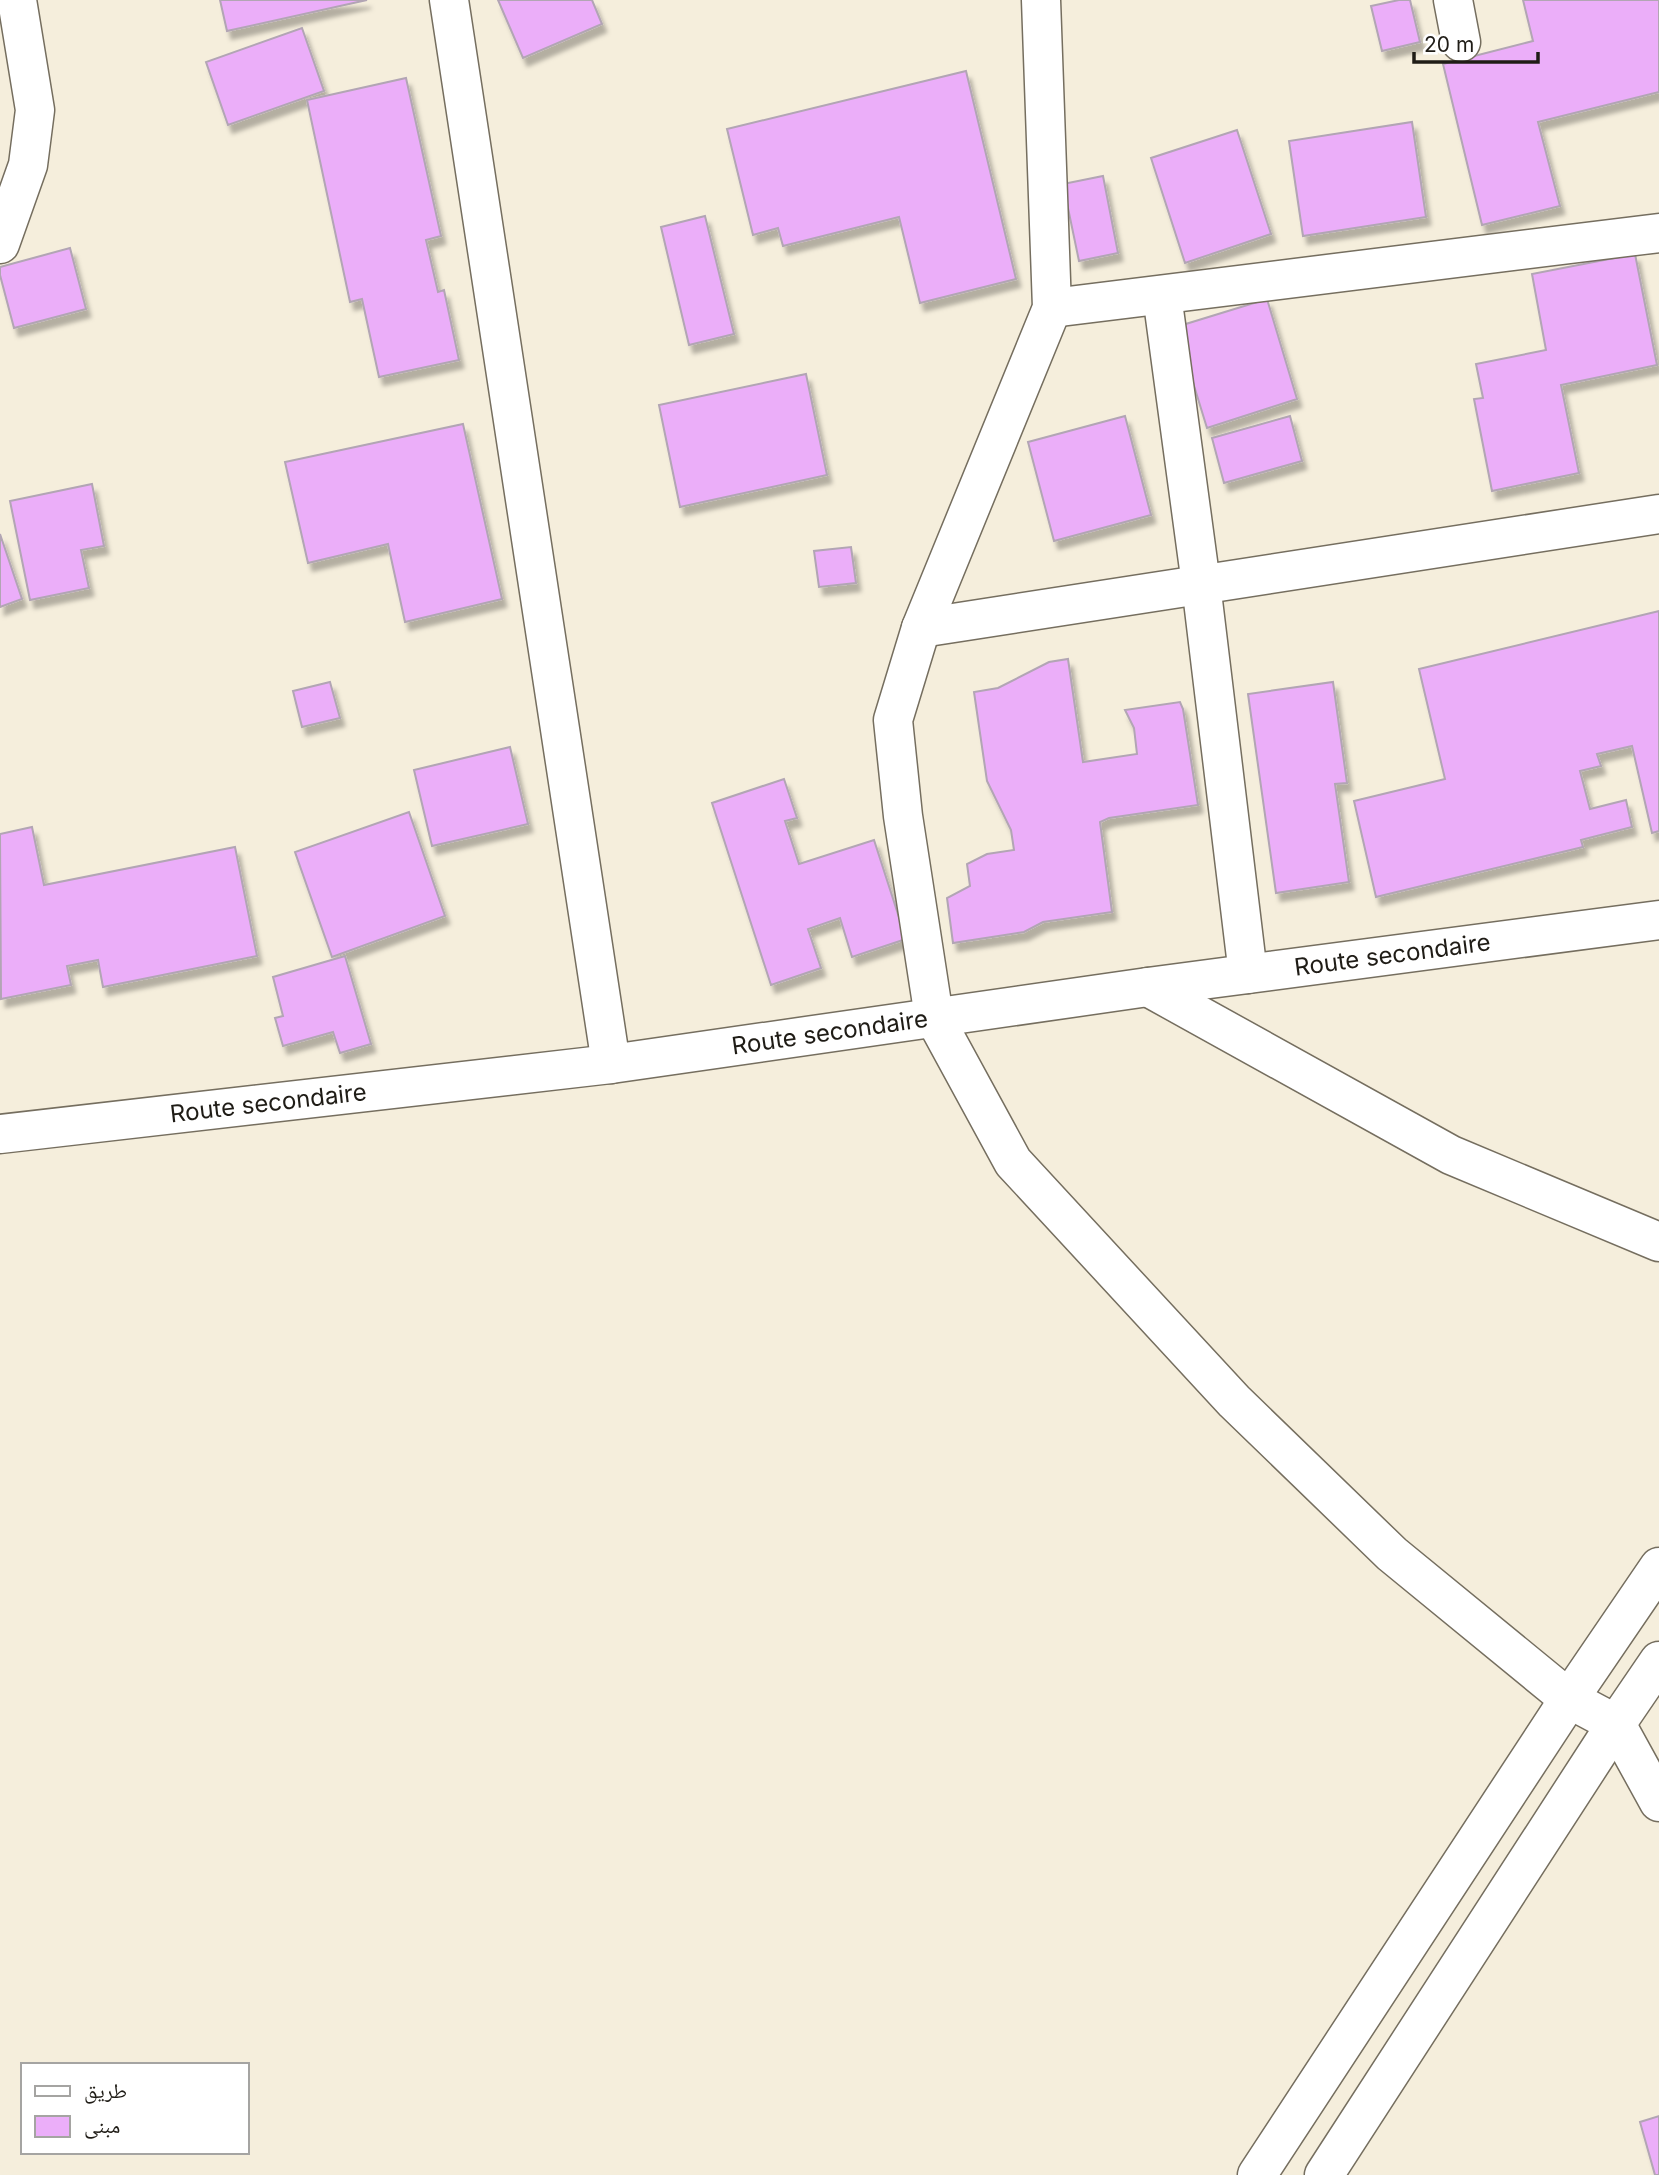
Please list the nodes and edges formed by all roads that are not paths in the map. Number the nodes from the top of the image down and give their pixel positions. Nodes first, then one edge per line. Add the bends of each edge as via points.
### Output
1 (17, 0) edge
2 (449, 0) edge
3 (1041, 0) edge
4 (1453, 0) edge
5 (1461, 42) dead end
6 (1659, 233) edge
7 (0, 244) edge
8 (1162, 295) junction
9 (1052, 308) junction
10 (1659, 514) edge
11 (1201, 584) junction
12 (921, 628) junction
13 (1659, 920) edge
14 (1248, 974) junction
15 (1147, 987) junction
16 (934, 1017) junction
17 (611, 1064) junction
18 (0, 1134) edge
19 (1659, 1242) edge
20 (1659, 1567) edge
21 (1659, 1661) edge
22 (1569, 1699) junction
23 (1616, 1724) junction
24 (1659, 1802) edge
25 (1257, 2175) edge
26 (1324, 2175) edge

1 - 7 street via 35,110 28,165
2 - 17 street
3 - 9 street
4 - 5 street
6 - 8 street
8 - 9 street
8 - 11 street
9 - 12 street
10 - 11 street
11 - 12 street
11 - 14 street
12 - 16 street via 894,720 903,816
13 - 14 street, Route secondaire
14 - 15 street, Route secondaire
15 - 16 street, Route secondaire
15 - 19 street via 1451,1155
16 - 17 street, Route secondaire
16 - 22 street via 1013,1162 1234,1401 1392,1554
17 - 18 street, Route secondaire
20 - 22 street
21 - 23 street
22 - 23 street
22 - 25 street
23 - 24 street
23 - 26 street

